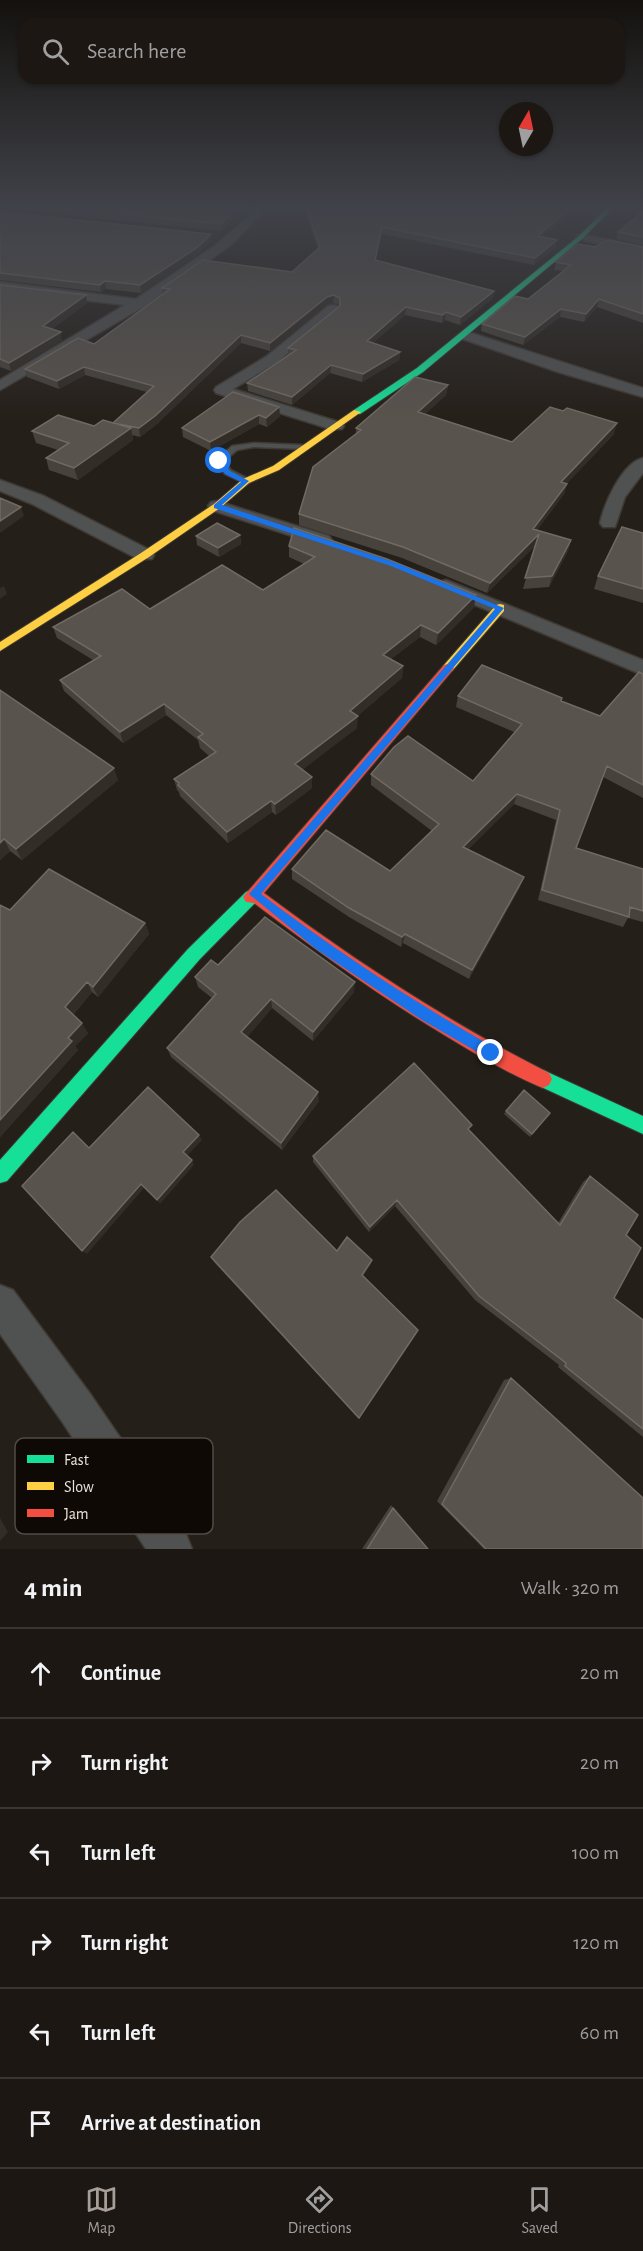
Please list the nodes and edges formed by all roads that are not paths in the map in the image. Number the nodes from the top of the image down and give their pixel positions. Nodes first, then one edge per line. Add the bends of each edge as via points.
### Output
1 (173, 278) edge
2 (532, 278) edge
3 (0, 286) edge
4 (141, 303) junction
5 (333, 309) edge
6 (465, 334) junction
7 (0, 386) edge
8 (643, 393) edge
9 (336, 426) junction
10 (303, 447) junction
11 (643, 463) edge
12 (246, 481) junction
13 (0, 485) edge
14 (217, 506) junction
15 (609, 523) dead end
16 (344, 547) edge
17 (145, 555) junction
18 (426, 578) edge
19 (500, 608) junction
20 (0, 647) edge
21 (643, 668) edge
22 (254, 894) junction
23 (643, 1125) edge
24 (0, 1174) edge
25 (0, 1303) edge
26 (96, 1438) edge
27 (161, 1534) edge
28 (171, 1549) edge

1 - 4 street
2 - 6 main road
3 - 4 street
4 - 7 street
5 - 9 street via 272,358 220,390
6 - 8 street
6 - 9 main road via 420,370
9 - 10 main road
10 - 12 main road via 276,468
10 - 12 lane via 235,448 219,461 228,472
11 - 15 street via 618,490
12 - 14 main road
13 - 17 street via 38,500
14 - 16 street
14 - 17 main road
17 - 20 main road
18 - 19 street
19 - 21 street
19 - 22 main road
22 - 23 main road via 320,945 427,1016 491,1053
22 - 24 main road via 194,954
25 - 26 street
27 - 28 street

